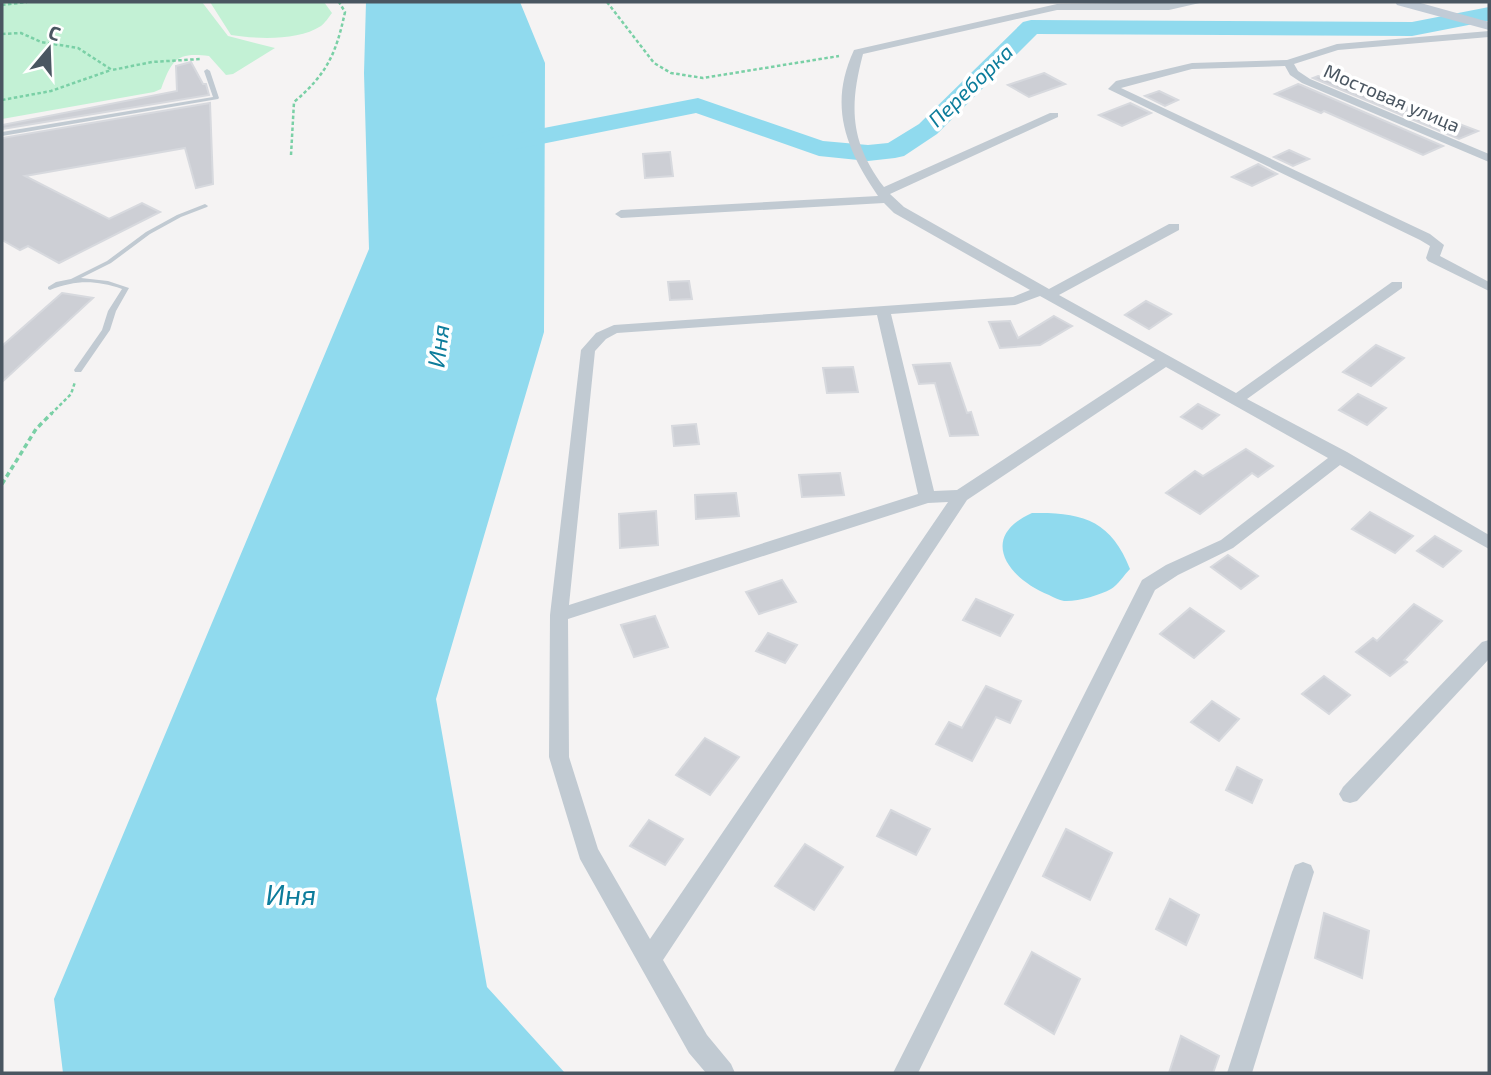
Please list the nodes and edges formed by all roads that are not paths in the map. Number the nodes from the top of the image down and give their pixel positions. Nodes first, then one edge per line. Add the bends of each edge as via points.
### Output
1 (1199, 2) edge
2 (1402, 2) edge
3 (1052, 5) edge
4 (1483, 25) edge
5 (1489, 34) edge
6 (1288, 63) junction
7 (207, 71) road end
8 (1054, 115) dead end
9 (2, 134) edge
10 (1489, 158) edge
11 (884, 196) junction
12 (205, 206) dead end
13 (621, 214) dead end
14 (1174, 227) dead end
15 (69, 282) junction
16 (1397, 285) dead end
17 (1489, 287) edge
18 (50, 289) dead end
19 (1043, 293) junction
20 (883, 310) junction
21 (1166, 360) junction
22 (78, 370) road end
23 (1237, 399) junction
24 (1341, 456) junction
25 (961, 496) junction
26 (927, 497) junction
27 (1489, 522) edge
28 (1483, 539) edge
29 (559, 615) junction
30 (1489, 647) edge
31 (1350, 794) dead end
32 (1303, 872) dead end
33 (651, 958) junction
34 (722, 1073) edge
35 (905, 1073) edge
36 (1239, 1073) edge

1 - 3 street via 1169,7
2 - 4 main road
3 - 11 street via 858,52 848,123
5 - 6 street via 1337,47
6 - 10 street, Мостовая улица via 1306,81
6 - 17 street via 1192,66 1119,83 1114,89 1425,237 1437,245 1433,258
7 - 9 lane via 216,98
8 - 11 street
11 - 13 street
11 - 19 street via 899,210
12 - 15 lane via 148,233 109,262
14 - 19 street
15 - 18 lane
15 - 22 lane via 108,281 126,288 106,330
16 - 23 street
19 - 20 street via 1015,301
19 - 21 street
20 - 26 street
20 - 29 street via 614,329 601,336 588,350
21 - 23 street
21 - 25 street
23 - 24 street
24 - 28 street
24 - 35 street via 1227,544 1148,585
25 - 26 street
25 - 33 street
26 - 29 street
27 - 28 street
29 - 33 street via 559,757 589,852
30 - 31 street
32 - 36 street
33 - 34 street via 698,1044

